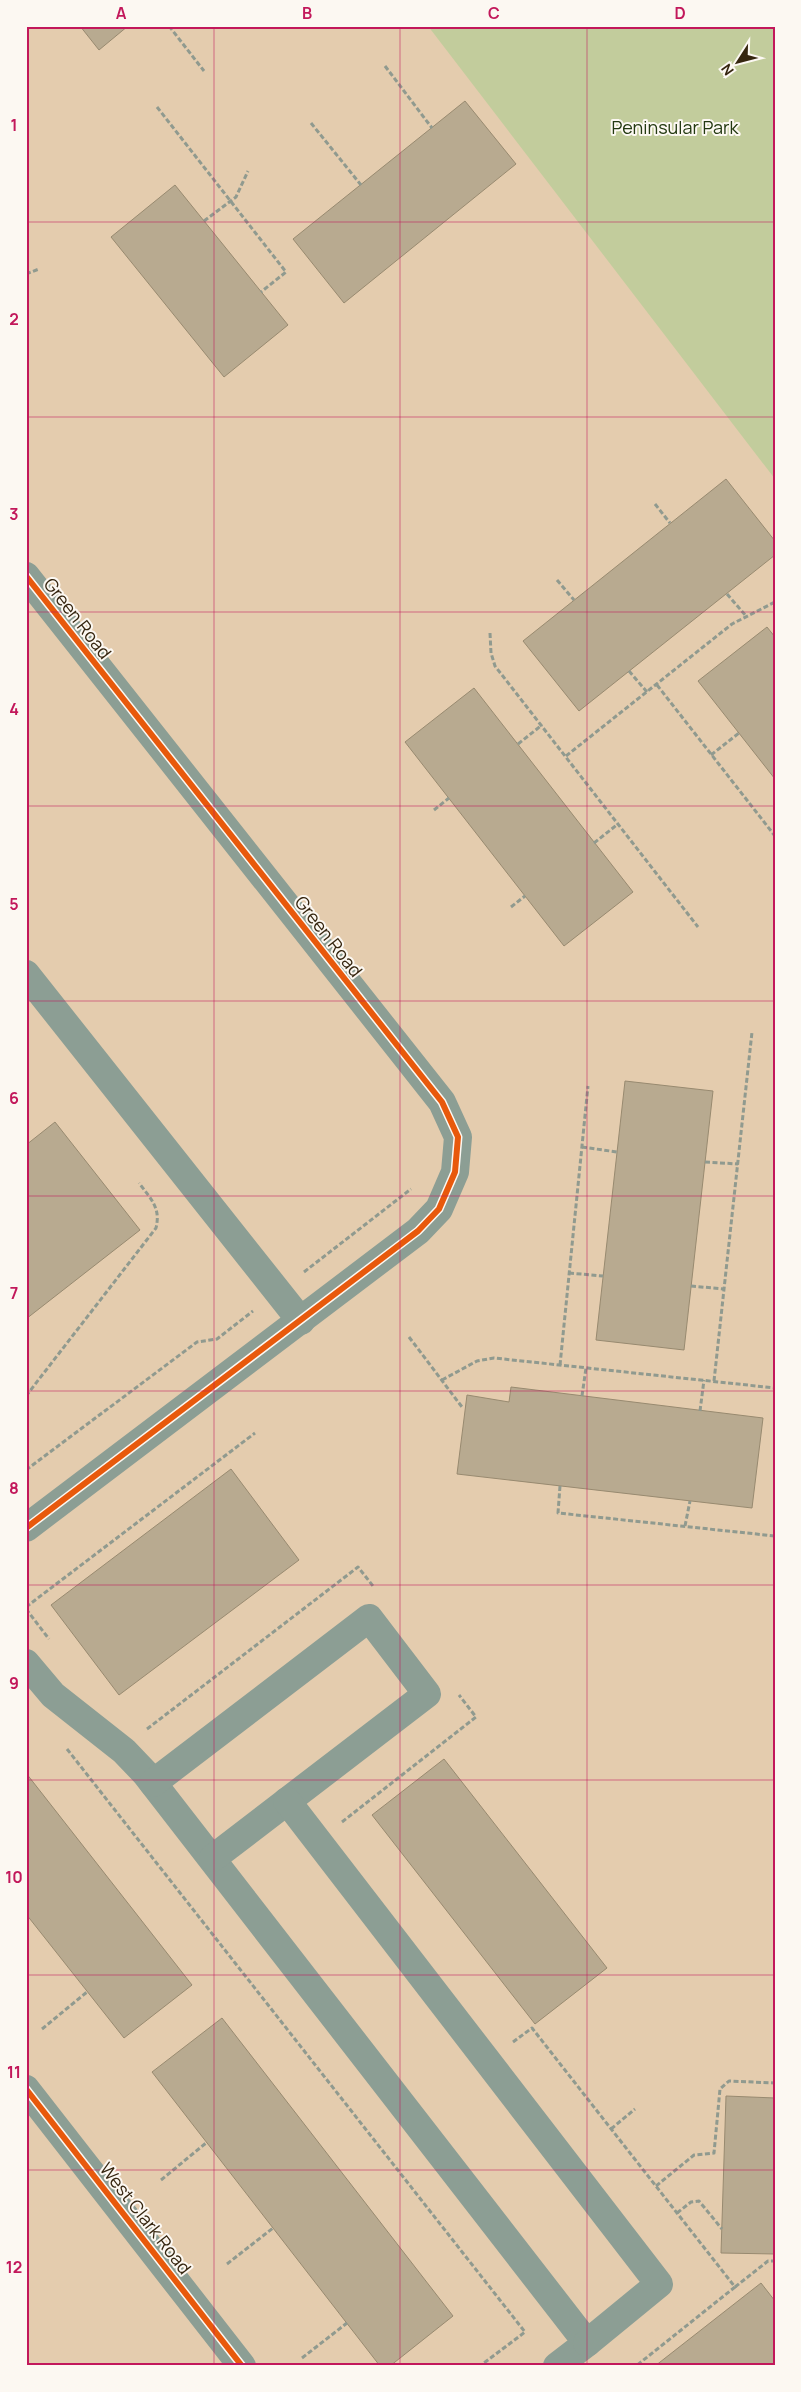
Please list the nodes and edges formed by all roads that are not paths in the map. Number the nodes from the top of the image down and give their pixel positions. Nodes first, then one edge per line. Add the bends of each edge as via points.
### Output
1 (26, 576) edge
2 (26, 974) edge
3 (309, 1314) junction
4 (26, 1528) edge
5 (26, 1663) edge
6 (153, 1783) junction
7 (287, 1801) junction
8 (213, 1858) junction
9 (26, 2089) edge
10 (588, 2343) junction
11 (242, 2366) edge
12 (557, 2366) edge

1 - 3 street, Green Road via 442,1102 458,1137 455,1172 439,1209 418,1231
2 - 3 street
3 - 4 street, Green Road
5 - 6 street via 53,1695 124,1751
6 - 7 street via 369,1618 427,1694
6 - 8 street
7 - 8 street
7 - 10 street via 659,2284
8 - 10 street
9 - 11 street, West Clark Road
10 - 12 street

